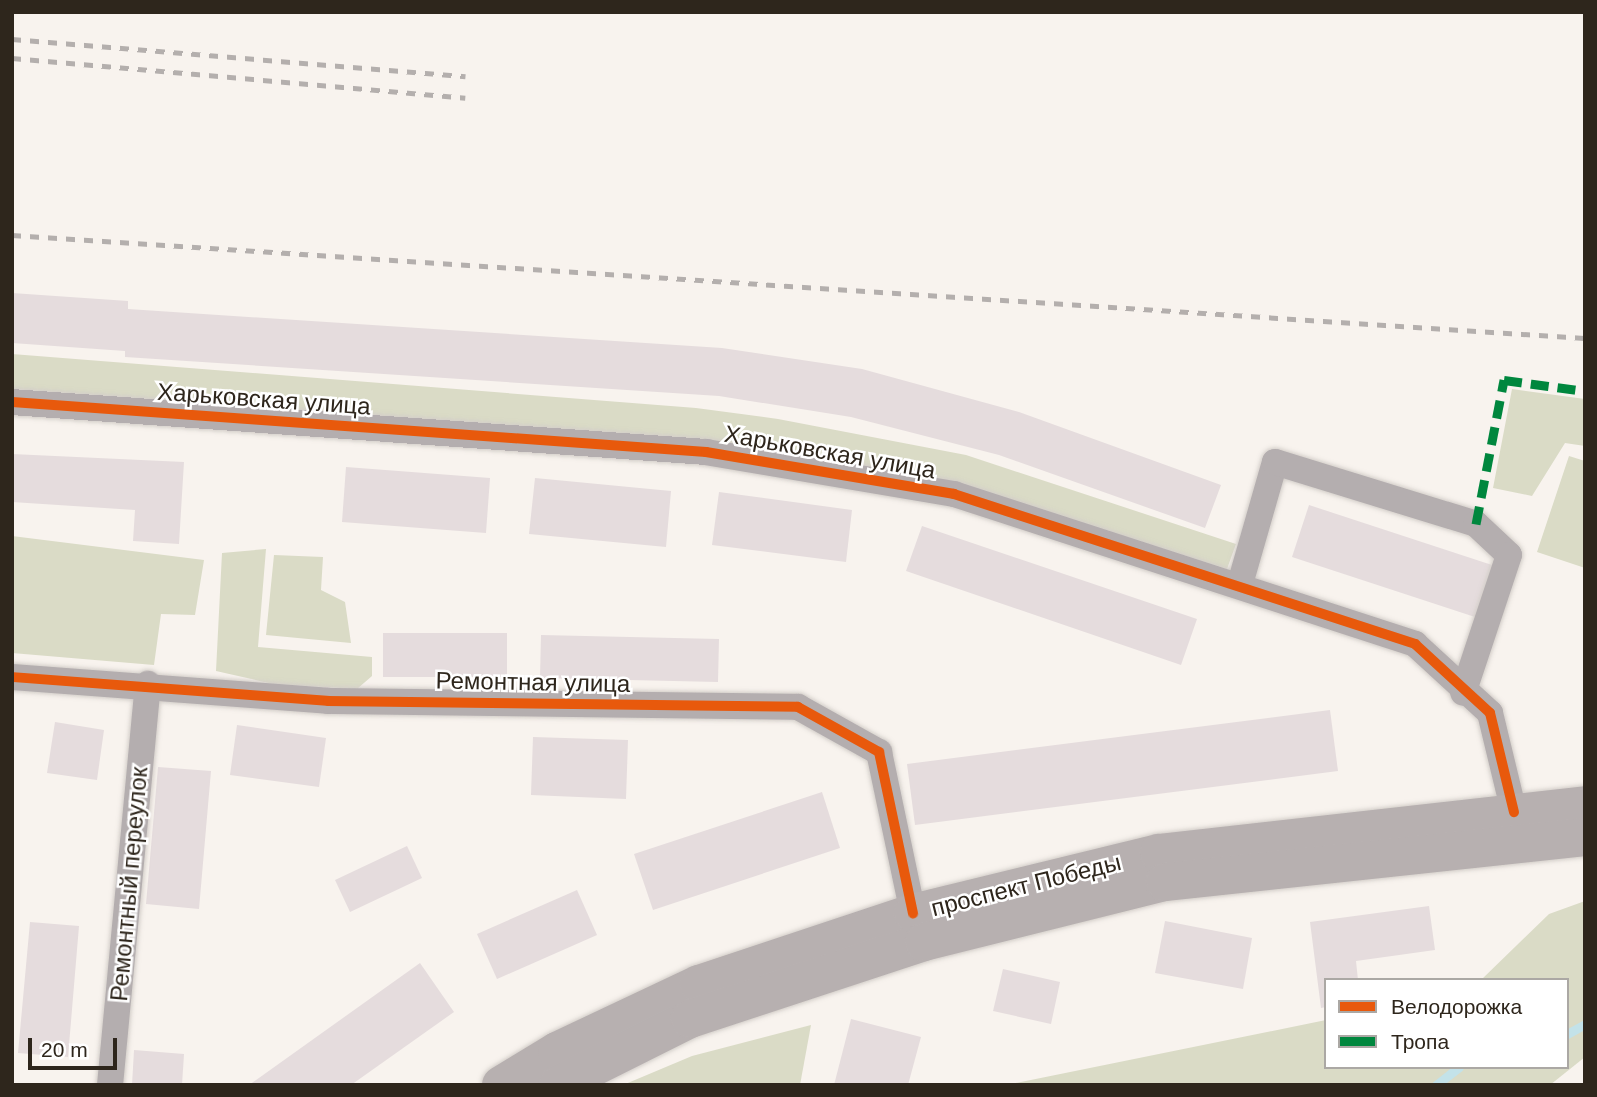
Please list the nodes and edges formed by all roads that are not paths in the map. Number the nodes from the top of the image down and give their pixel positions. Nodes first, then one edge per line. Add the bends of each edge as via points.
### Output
1 (12, 402) edge
2 (1240, 584) junction
3 (12, 677) edge
4 (148, 684) junction
5 (1463, 693) junction
6 (1585, 805) edge
7 (1517, 829) junction
8 (1585, 837) edge
9 (913, 913) junction
10 (110, 1085) edge
11 (501, 1085) edge
12 (558, 1085) edge

1 - 2 street, Харьковская улица via 706,452 954,494
2 - 5 street, Харьковская улица via 1415,644
2 - 5 street via 1275,462 1476,524 1509,555
3 - 4 street, Ремонтная улица
4 - 9 street, Ремонтная улица via 328,701 799,707 879,752
4 - 10 street, Ремонтный переулок
5 - 7 street, Харьковская улица via 1490,713
6 - 7 main road, проспект Победы
7 - 8 main road, проспект Победы
7 - 9 main road, проспект Победы via 1158,853
7 - 12 main road, проспект Победы via 1164,882 924,942 703,1014
9 - 11 main road, проспект Победы via 699,984 557,1051

